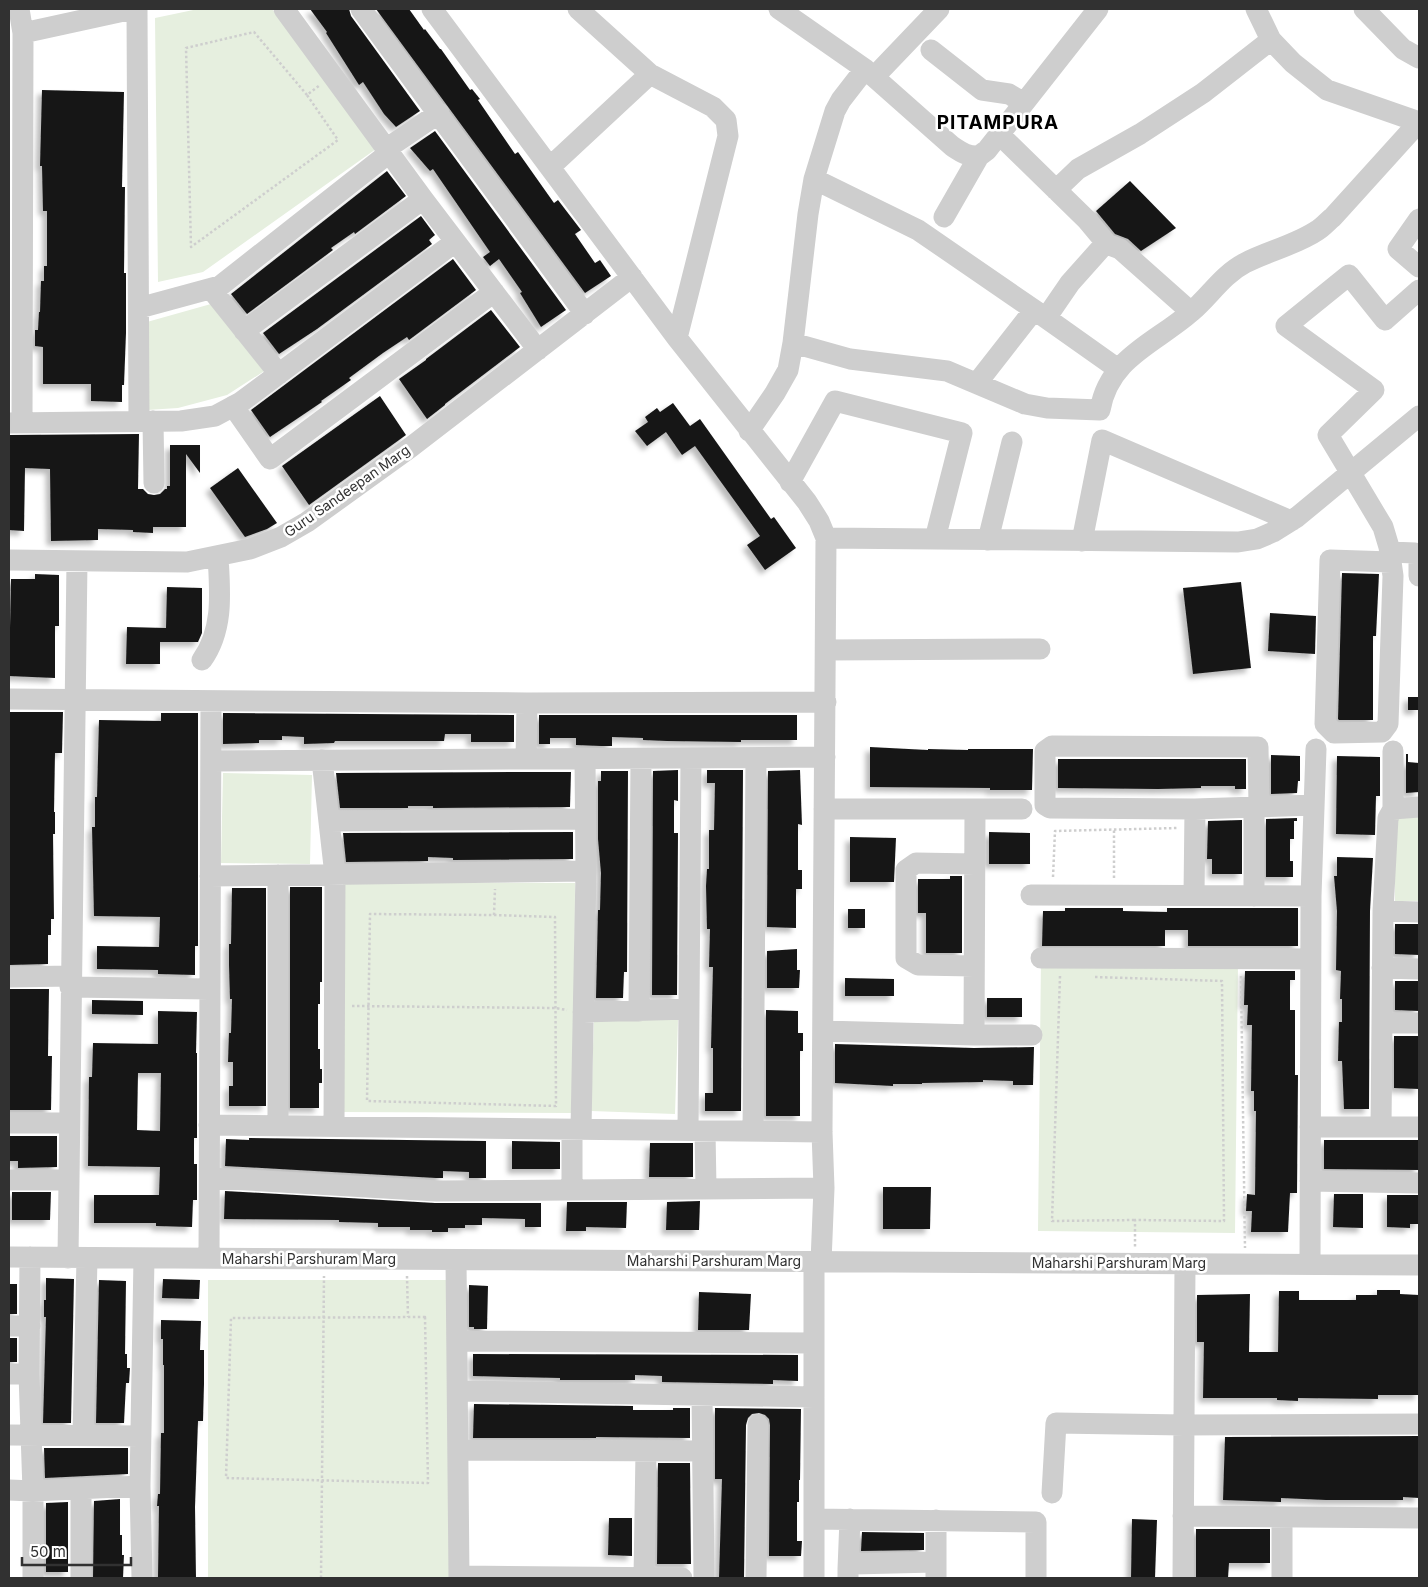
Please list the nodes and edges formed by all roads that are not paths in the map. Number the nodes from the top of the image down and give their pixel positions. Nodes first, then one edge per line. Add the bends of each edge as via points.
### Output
1 (19, 9) edge
2 (133, 9) edge
3 (137, 9) edge
4 (284, 9) edge
5 (361, 9) edge
6 (432, 9) edge
7 (578, 9) edge
8 (779, 9) edge
9 (939, 9) edge
10 (1098, 9) edge
11 (1256, 9) edge
12 (1364, 9) edge
13 (23, 33) junction
14 (1271, 40) junction
15 (931, 50) dead end
16 (1419, 58) edge
17 (870, 73) junction
18 (650, 74) junction
19 (1024, 103) junction
20 (439, 113) junction
21 (1419, 122) edge
22 (999, 134) junction
23 (388, 151) junction
24 (979, 156) junction
25 (550, 167) junction
26 (814, 179) junction
27 (1056, 190) junction
28 (423, 199) junction
29 (944, 216) dead end
30 (1419, 219) edge
31 (455, 242) junction
32 (1107, 244) junction
33 (1419, 267) edge
34 (632, 277) junction
35 (211, 289) junction
36 (1419, 290) edge
37 (494, 292) junction
38 (139, 308) junction
39 (1191, 312) junction
40 (585, 314) junction
41 (1040, 314) junction
42 (244, 331) junction
43 (677, 338) junction
44 (793, 343) junction
45 (538, 350) junction
46 (1118, 369) junction
47 (279, 374) junction
48 (977, 383) junction
49 (233, 406) junction
50 (1419, 416) edge
51 (146, 421) junction
52 (16, 423) edge
53 (749, 431) junction
54 (1012, 442) dead end
55 (1350, 474) junction
56 (790, 482) junction
57 (154, 483) dead end
58 (1291, 521) junction
59 (826, 538) junction
60 (935, 539) junction
61 (988, 540) junction
62 (1082, 541) junction
63 (218, 556) junction
64 (1390, 557) junction
65 (9, 560) edge
66 (77, 561) junction
67 (1419, 576) edge
68 (1040, 649) dead end
69 (826, 650) junction
70 (202, 660) dead end
71 (9, 699) edge
72 (75, 699) junction
73 (210, 701) junction
74 (826, 702) junction
75 (527, 703) junction
76 (1316, 749) dead end
77 (1392, 751) dead end
78 (824, 757) junction
79 (691, 758) junction
80 (756, 758) junction
81 (526, 759) junction
82 (585, 759) junction
83 (641, 759) junction
84 (322, 760) junction
85 (211, 761) junction
86 (1314, 805) junction
87 (1256, 806) junction
88 (1419, 807) edge
89 (975, 808) junction
90 (824, 809) junction
91 (1022, 809) dead end
92 (1393, 809) junction
93 (1195, 818) junction
94 (586, 819) junction
95 (329, 821) junction
96 (974, 864) junction
97 (586, 871) junction
98 (278, 875) junction
99 (334, 875) junction
100 (210, 876) junction
101 (1031, 895) dead end
102 (1194, 895) junction
103 (1254, 896) junction
104 (1311, 896) junction
105 (1383, 911) junction
106 (1419, 912) edge
107 (1041, 958) dead end
108 (1310, 959) junction
109 (974, 966) junction
110 (1382, 968) junction
111 (1419, 969) edge
112 (9, 976) edge
113 (71, 981) junction
114 (210, 989) junction
115 (689, 1010) junction
116 (639, 1011) junction
117 (583, 1012) junction
118 (1382, 1023) junction
119 (1419, 1023) edge
120 (823, 1032) junction
121 (974, 1035) junction
122 (1032, 1035) dead end
123 (9, 1123) edge
124 (68, 1123) junction
125 (209, 1125) junction
126 (278, 1126) junction
127 (334, 1126) junction
128 (1310, 1127) junction
129 (1381, 1127) junction
130 (1419, 1127) edge
131 (576, 1129) junction
132 (696, 1130) junction
133 (753, 1131) junction
134 (822, 1132) junction
135 (210, 1178) junction
136 (9, 1180) edge
137 (68, 1180) junction
138 (1310, 1182) junction
139 (1419, 1183) edge
140 (706, 1188) junction
141 (824, 1188) junction
142 (572, 1189) junction
143 (9, 1257) edge
144 (30, 1257) junction
145 (78, 1258) junction
146 (144, 1258) junction
147 (209, 1258) junction
148 (456, 1260) junction
149 (817, 1262) junction
150 (1185, 1264) junction
151 (1310, 1264) junction
152 (1419, 1265) edge
153 (19, 1326) edge
154 (458, 1341) junction
155 (814, 1343) junction
156 (19, 1374) edge
157 (458, 1391) junction
158 (702, 1395) junction
159 (814, 1397) junction
160 (1184, 1424) junction
161 (1419, 1424) edge
162 (758, 1425) dead end
163 (9, 1435) edge
164 (32, 1436) junction
165 (83, 1436) junction
166 (141, 1436) junction
167 (459, 1450) junction
168 (646, 1451) junction
169 (703, 1451) junction
170 (140, 1486) junction
171 (81, 1489) junction
172 (9, 1490) edge
173 (33, 1491) junction
174 (1052, 1493) dead end
175 (1183, 1516) junction
176 (1282, 1517) junction
177 (1419, 1518) edge
178 (814, 1519) junction
179 (850, 1519) junction
180 (936, 1520) junction
181 (936, 1570) edge
182 (848, 1574) edge
183 (459, 1577) edge
184 (33, 1578) edge
185 (81, 1578) edge
186 (142, 1578) edge
187 (644, 1578) edge
188 (682, 1578) edge
189 (704, 1578) edge
190 (756, 1578) edge
191 (814, 1578) edge
192 (1036, 1578) edge
193 (1183, 1578) edge
194 (1282, 1578) edge

1 - 13 street
2 - 13 street
3 - 38 street
4 - 23 street
5 - 20 street
6 - 25 street
7 - 18 street
8 - 17 street
9 - 17 street
10 - 19 street
11 - 14 street
12 - 16 street via 1403,49
13 - 52 street
14 - 21 street via 1327,90
14 - 27 street via 1204,93 1078,169
15 - 19 street via 982,90 1009,94
17 - 24 street via 952,146 972,157
17 - 26 street via 841,100 835,111
18 - 25 street
18 - 43 street via 714,107 726,120 728,136
19 - 22 street
20 - 23 street
20 - 40 street
21 - 39 street via 1318,230 1234,270
22 - 24 street
22 - 27 street
23 - 28 street
23 - 35 street via 220,286
24 - 29 street
25 - 34 street
26 - 41 street via 908,224
26 - 44 street
27 - 32 street
28 - 31 street
28 - 42 street
30 - 33 street via 1398,249
31 - 37 street
31 - 47 street
32 - 39 street via 1120,249
32 - 41 street
34 - 40 street, Guru Sandeepan Marg
34 - 43 street
35 - 38 street
35 - 42 street
36 - 55 street via 1385,320 1349,275 1286,326 1374,390 1328,435
37 - 45 street
37 - 49 street via 270,459
38 - 51 street
39 - 46 street via 1130,356
40 - 45 street, Guru Sandeepan Marg
41 - 46 street
41 - 48 street
42 - 47 street
43 - 53 street
44 - 48 street via 850,358 936,369
44 - 53 street via 788,370
45 - 63 street, Guru Sandeepan Marg via 307,522 250,549
46 - 48 street via 1106,388 1100,410 1025,404
47 - 49 street
49 - 51 street via 215,416 181,421
50 - 55 street
51 - 52 street
51 - 57 street
53 - 56 street
54 - 61 street
55 - 58 street
55 - 64 street via 1384,528
56 - 59 street via 819,521
56 - 60 street via 835,401 962,433
58 - 62 street via 1257,539 1238,542
58 - 62 street via 1102,440
59 - 60 street
59 - 69 street
60 - 61 street
61 - 62 street
63 - 66 street, Guru Sandeepan Marg via 187,562
63 - 70 street via 219,615 216,634
64 - 64 street via 1393,576 1388,724 1382,732 1334,733 1325,724 1330,560
64 - 67 street via 1415,553 1419,557
65 - 66 street, Guru Sandeepan Marg
66 - 72 street
68 - 69 street
69 - 74 street
71 - 72 street
72 - 73 street
72 - 113 street
73 - 75 street
73 - 85 street
74 - 75 street
74 - 78 street
75 - 81 street
76 - 86 street
77 - 92 street
78 - 80 street
78 - 90 street
79 - 80 street
79 - 83 street
79 - 115 street
80 - 133 street
81 - 82 street
81 - 84 street
82 - 83 street
82 - 94 street
83 - 116 street
84 - 85 street
84 - 95 street
85 - 100 street
86 - 87 street
86 - 104 street
87 - 93 street
87 - 93 street via 1258,748 1052,746 1046,751 1046,804 1050,808
87 - 103 street
88 - 92 street
89 - 90 street
89 - 91 street
89 - 96 street
90 - 120 street
92 - 105 street via 1388,818
93 - 102 street
94 - 95 street
94 - 97 street
95 - 99 street
96 - 109 street
96 - 109 street via 916,863 906,870 906,958 918,965
97 - 99 street
97 - 117 street
98 - 99 street
98 - 100 street
98 - 126 street
99 - 127 street
100 - 114 street
101 - 102 street
102 - 103 street
103 - 104 street
104 - 108 street
105 - 106 street
105 - 110 street
107 - 108 street
108 - 128 street
109 - 121 street
110 - 111 street
110 - 118 street
112 - 113 street
113 - 114 street
113 - 124 street
114 - 125 street
115 - 116 street
115 - 132 street
116 - 117 street
117 - 131 street
118 - 119 street
118 - 129 street
120 - 121 street
120 - 134 street
121 - 122 street
123 - 124 street
124 - 137 street
125 - 126 street
125 - 135 street
126 - 127 street
127 - 131 street
128 - 129 street
128 - 138 street
129 - 130 street
131 - 132 street
131 - 142 street
132 - 133 street
132 - 140 street
133 - 134 street
134 - 141 street
135 - 142 street via 436,1191
135 - 147 street
136 - 137 street
137 - 145 street
138 - 139 street
138 - 151 street
140 - 141 street
140 - 142 street
141 - 149 street
143 - 144 street, Maharshi Parshuram Marg
144 - 145 street, Maharshi Parshuram Marg
144 - 153 street
145 - 146 street, Maharshi Parshuram Marg
145 - 165 street
146 - 147 street, Maharshi Parshuram Marg
146 - 166 street
147 - 148 street, Maharshi Parshuram Marg
148 - 149 street, Maharshi Parshuram Marg
148 - 154 street
149 - 150 street, Maharshi Parshuram Marg
149 - 155 street
150 - 151 street, Maharshi Parshuram Marg
150 - 160 street
151 - 152 street, Maharshi Parshuram Marg
153 - 156 street
154 - 155 street
154 - 157 street
155 - 159 street
156 - 164 street
157 - 158 street
157 - 167 street
158 - 159 street
158 - 169 street
159 - 178 street
160 - 161 street
160 - 174 street via 1056,1423
160 - 175 street
162 - 190 street
163 - 164 street
164 - 165 street
164 - 173 street
165 - 166 street
166 - 170 street
167 - 168 street
167 - 183 street
168 - 169 street
168 - 187 street
169 - 189 street
170 - 171 street
170 - 186 street
171 - 173 street
171 - 185 street
172 - 173 street
173 - 184 street
175 - 176 street
175 - 193 street
176 - 177 street
176 - 194 street
178 - 179 street
178 - 191 street
179 - 180 street
179 - 182 street
180 - 181 street
180 - 192 street via 1036,1522
181 - 182 street via 860,1563 853,1564
183 - 187 street
187 - 188 street

